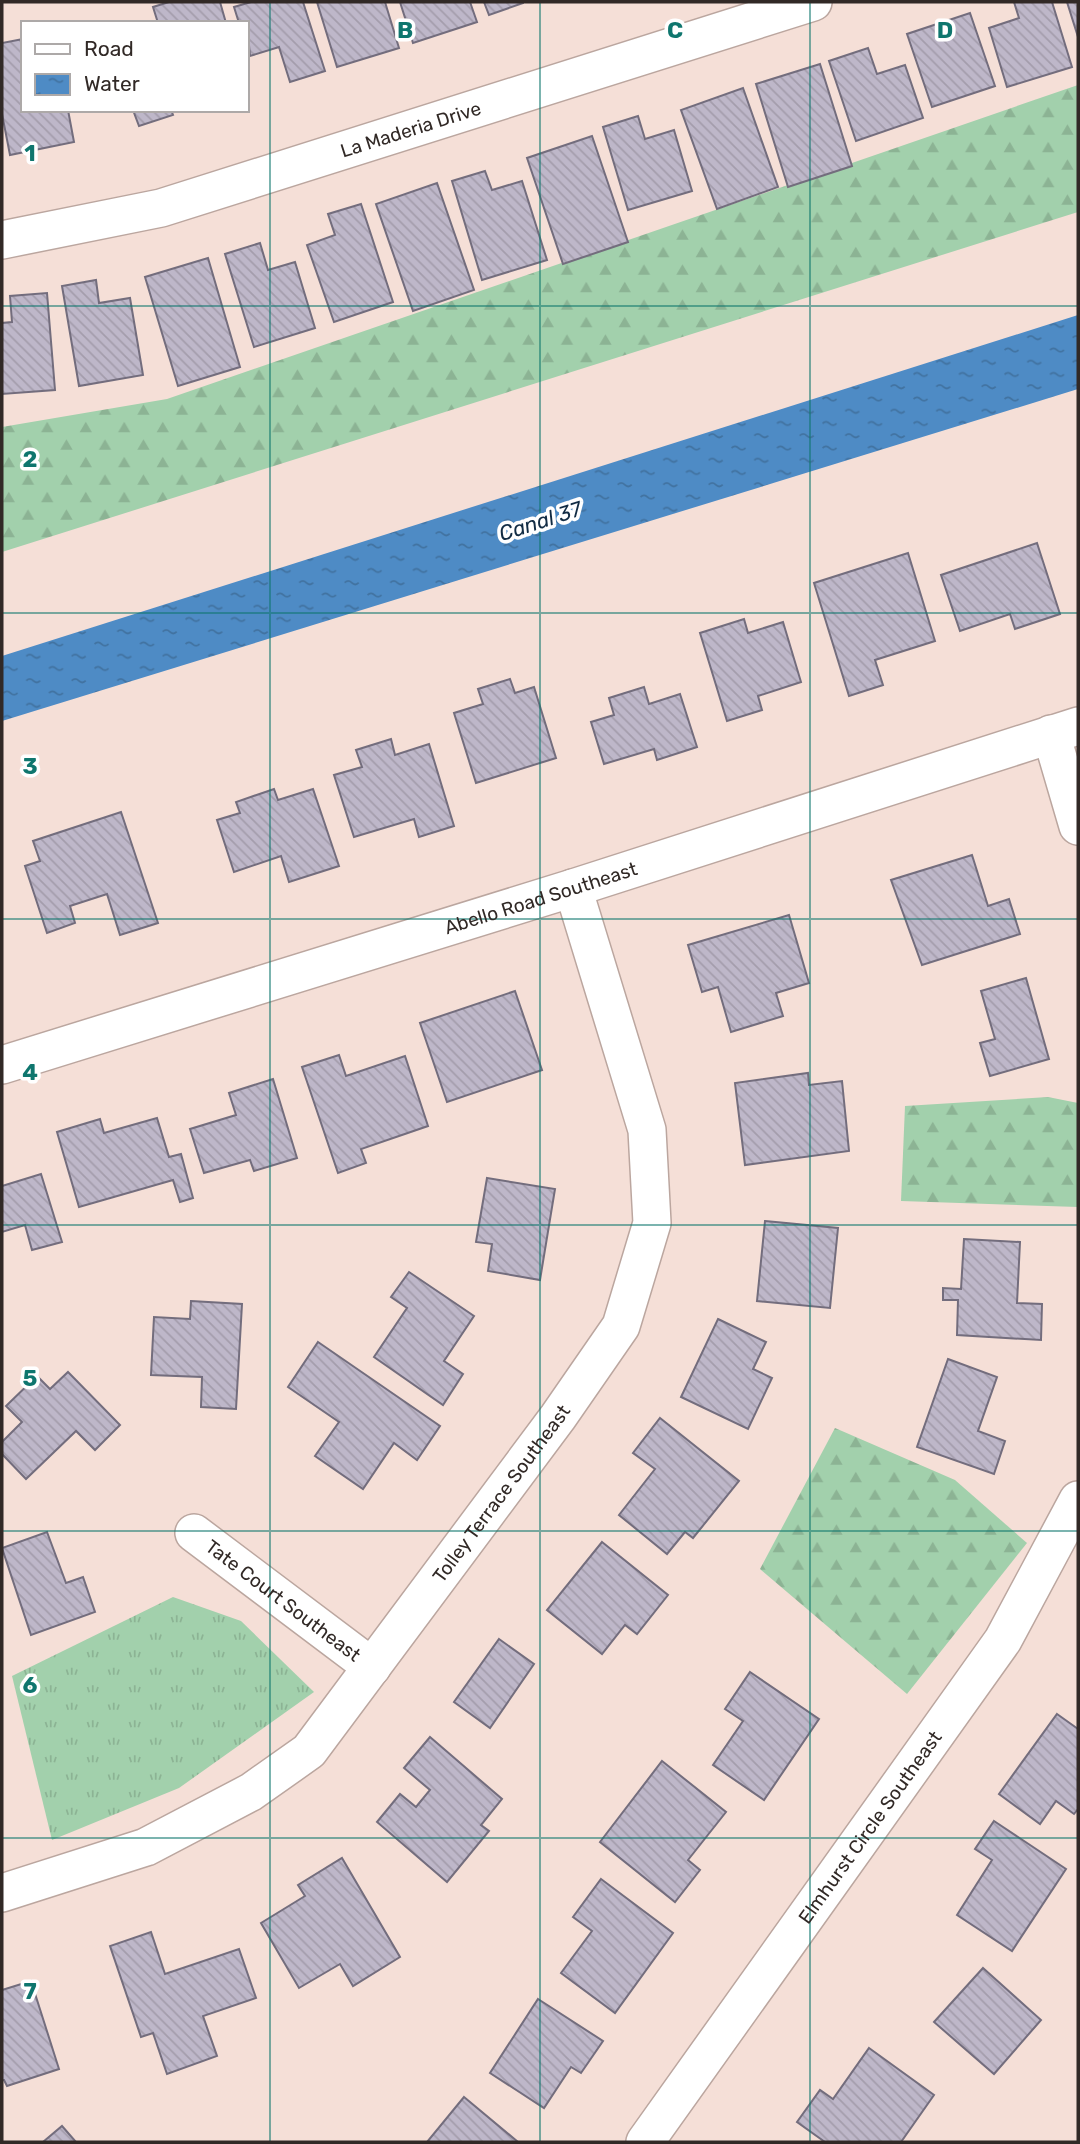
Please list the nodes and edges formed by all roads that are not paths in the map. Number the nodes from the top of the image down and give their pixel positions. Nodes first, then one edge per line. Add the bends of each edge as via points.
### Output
1 (813, 2) edge
2 (2, 240) edge
3 (1064, 730) edge
4 (1078, 826) edge
5 (573, 888) junction
6 (2, 1065) edge
7 (1078, 1500) edge
8 (194, 1533) dead end
9 (372, 1667) junction
10 (2, 1892) edge
11 (645, 2142) edge

1 - 2 street, La Maderia Drive via 161,208
3 - 4 street
3 - 5 street, Abello Road Southeast
5 - 6 street, Abello Road Southeast
5 - 9 street, Tolley Terrace Southeast via 647,1130 652,1223 621,1326
7 - 11 street, Elmhurst Circle Southeast via 1003,1640
8 - 9 street, Tate Court Southeast
9 - 10 street, Tolley Terrace Southeast via 309,1751 251,1792 146,1847

